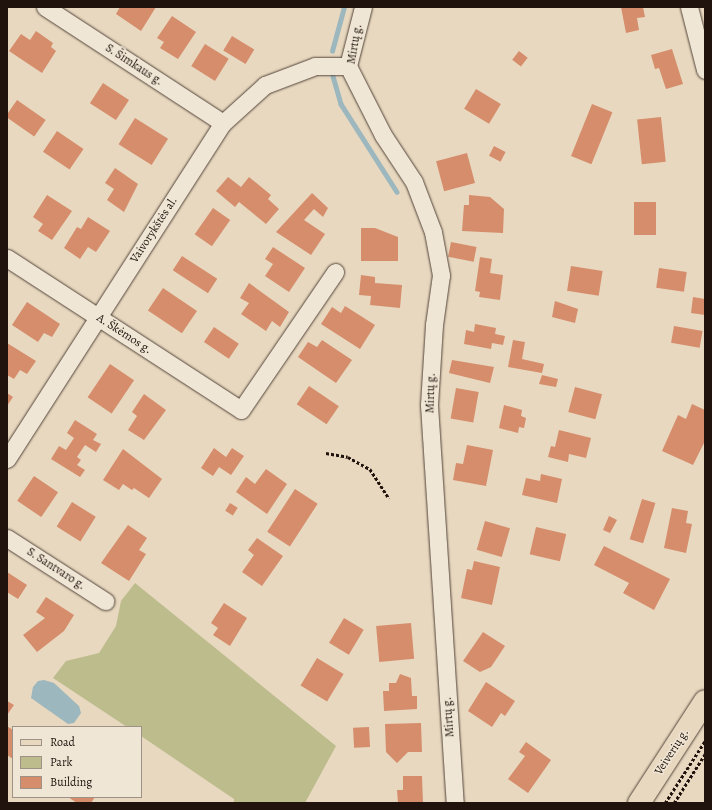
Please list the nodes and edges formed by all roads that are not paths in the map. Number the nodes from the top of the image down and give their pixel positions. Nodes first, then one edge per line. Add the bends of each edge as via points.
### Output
1 (45, 7) edge
2 (363, 7) edge
3 (689, 7) edge
4 (348, 66) junction
5 (705, 70) edge
6 (223, 123) junction
7 (7, 258) edge
8 (335, 272) dead end
9 (98, 317) junction
10 (7, 458) edge
11 (7, 538) edge
12 (105, 601) dead end
13 (705, 701) edge
14 (456, 803) edge
15 (639, 803) edge

1 - 6 street, S. Šimkaus g.
2 - 4 street, Mirtų g.
3 - 5 street
4 - 6 street, Vaivorykštės al. via 315,66 265,85
4 - 14 street, Mirtų g. via 383,135 414,182 433,232 442,275 434,325 429,405
6 - 9 street, Vaivorykštės al.
7 - 9 street, A. Škėmos g.
8 - 9 street, A. Škėmos g. via 241,410
9 - 10 street, Vaivorykštės al.
11 - 12 street, S. Santvaro g.
13 - 15 main road, Veiverių g.

